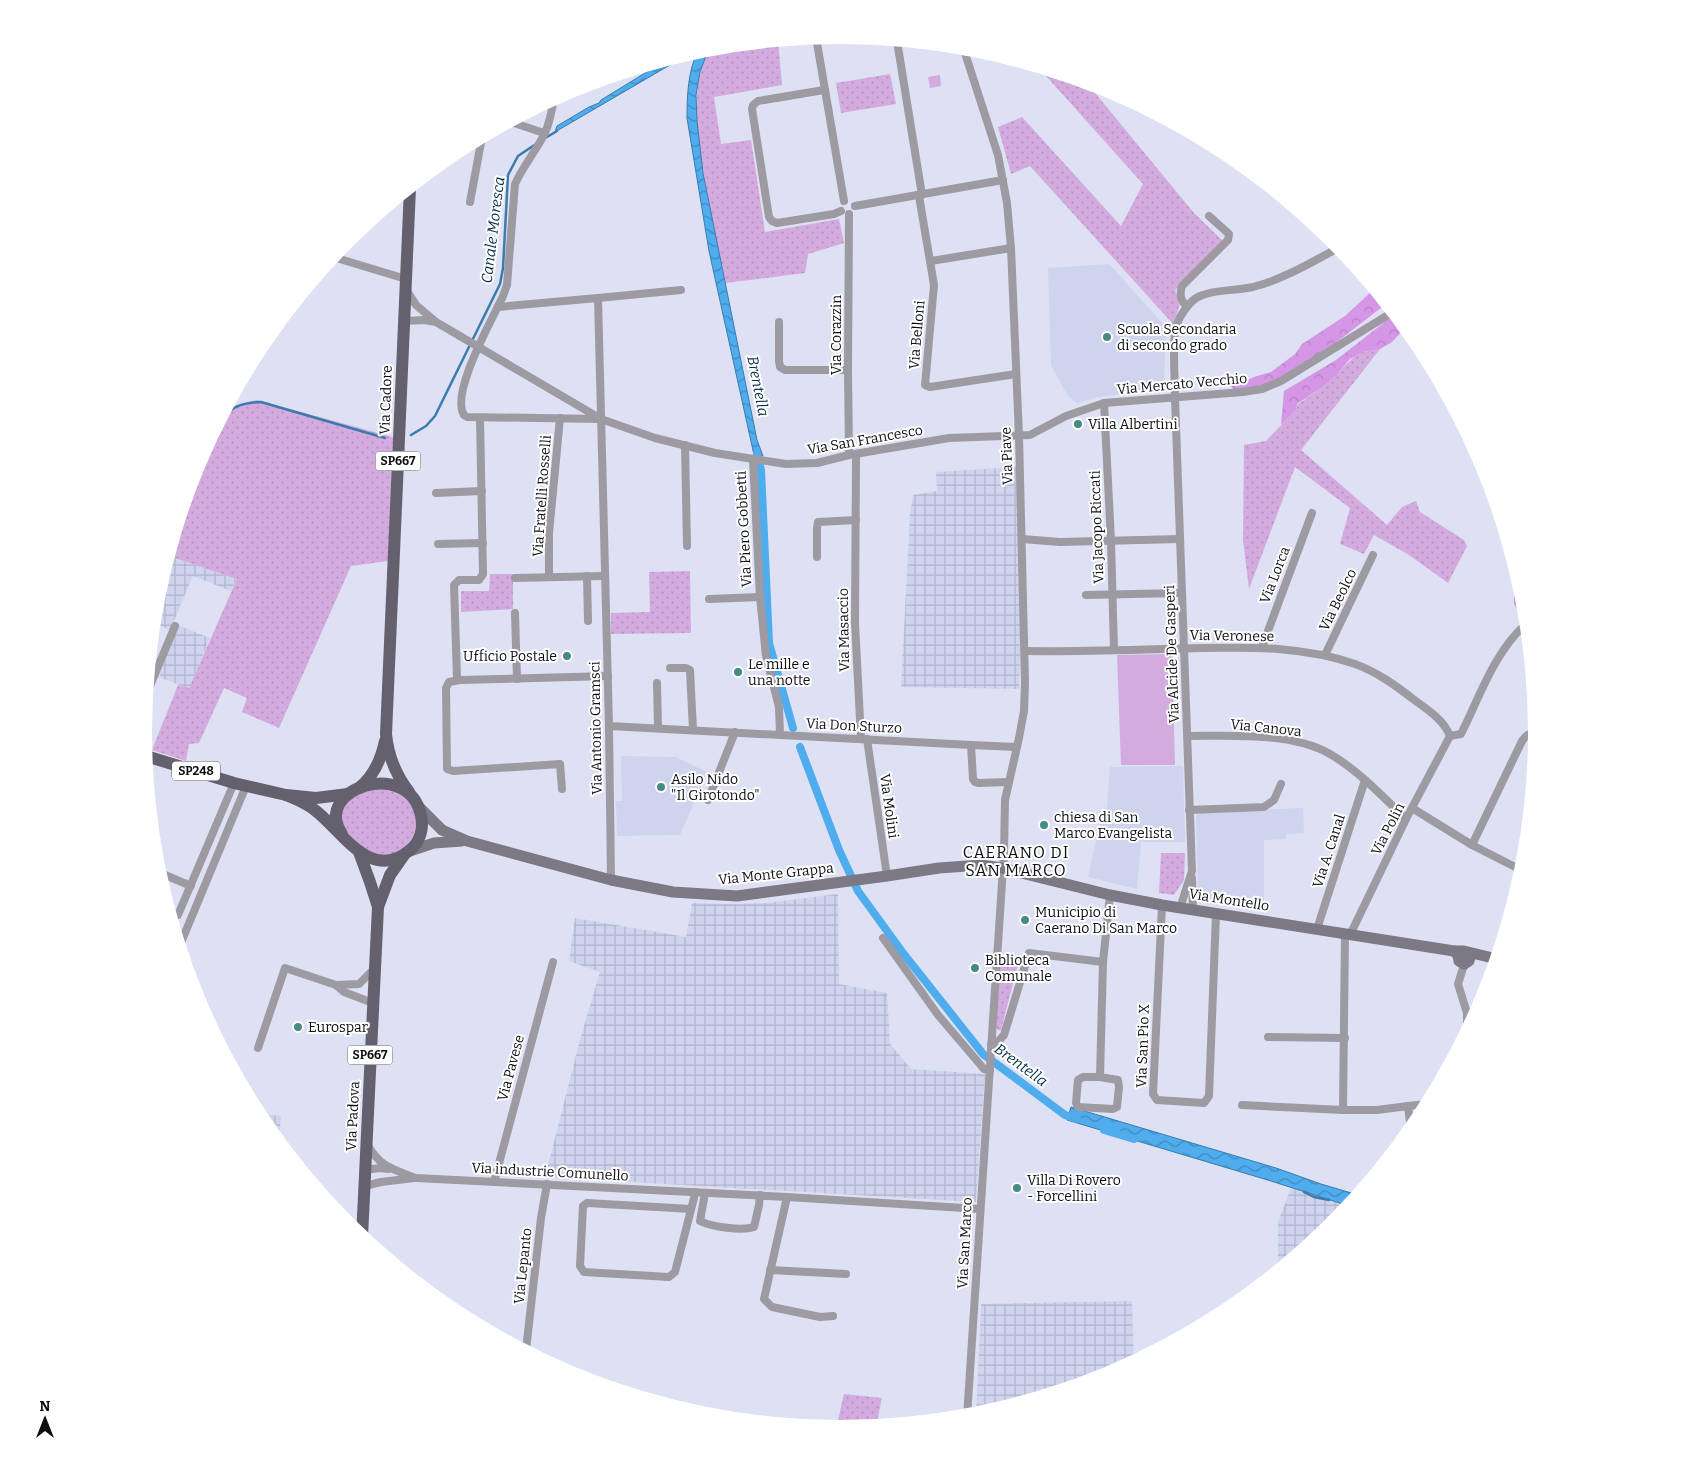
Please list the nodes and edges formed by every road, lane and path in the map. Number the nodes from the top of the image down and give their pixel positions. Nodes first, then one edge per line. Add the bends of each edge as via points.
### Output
1 (817, 45) edge
2 (898, 46) edge
3 (966, 56) edge
4 (824, 90) junction
5 (552, 107) edge
6 (518, 125) edge
7 (544, 134) junction
8 (480, 146) edge
9 (1003, 180) junction
10 (921, 195) junction
11 (410, 196) edge
12 (844, 201) junction
13 (470, 202) dead end
14 (854, 206) junction
15 (845, 212) junction
16 (1209, 216) dead end
17 (1011, 248) junction
18 (1332, 251) edge
19 (340, 260) edge
20 (930, 261) junction
21 (406, 284) junction
22 (682, 290) dead end
23 (598, 298) junction
24 (1187, 306) junction
25 (498, 307) junction
26 (420, 309) junction
27 (1388, 315) edge
28 (404, 317) junction
29 (436, 322) junction
30 (779, 322) dead end
31 (477, 346) junction
32 (848, 370) junction
33 (1016, 374) junction
34 (1175, 398) junction
35 (1104, 403) junction
36 (480, 418) junction
37 (560, 418) junction
38 (601, 419) junction
39 (1019, 436) junction
40 (685, 445) junction
41 (853, 455) junction
42 (754, 460) junction
43 (482, 491) junction
44 (436, 493) dead end
45 (1312, 513) dead end
46 (856, 520) junction
47 (1022, 539) junction
48 (1180, 539) junction
49 (1111, 541) junction
50 (483, 543) junction
51 (438, 544) dead end
52 (687, 546) dead end
53 (1373, 555) dead end
54 (817, 557) dead end
55 (550, 576) junction
56 (587, 576) junction
57 (605, 576) junction
58 (515, 578) dead end
59 (1181, 593) junction
60 (1113, 594) junction
61 (1086, 595) dead end
62 (760, 597) junction
63 (709, 599) dead end
64 (515, 613) dead end
65 (588, 621) dead end
66 (175, 626) dead end
67 (1521, 629) edge
68 (1262, 647) junction
69 (1184, 648) junction
70 (1114, 650) junction
71 (1025, 651) junction
72 (1325, 655) junction
73 (670, 668) dead end
74 (155, 673) edge
75 (608, 676) junction
76 (517, 679) junction
77 (460, 680) junction
78 (656, 683) dead end
79 (609, 726) junction
80 (658, 728) junction
81 (693, 730) junction
82 (735, 732) junction
83 (386, 734) junction
84 (1529, 734) edge
85 (780, 735) junction
86 (1188, 736) junction
87 (1450, 736) junction
88 (864, 739) junction
89 (971, 745) junction
90 (1016, 747) junction
91 (153, 758) edge
92 (1365, 780) junction
93 (1008, 782) junction
94 (240, 784) junction
95 (1282, 784) dead end
96 (562, 789) dead end
97 (352, 792) junction
98 (408, 792) junction
99 (286, 794) junction
100 (708, 800) dead end
101 (419, 807) junction
102 (1412, 808) junction
103 (1189, 810) junction
104 (1406, 819) junction
105 (342, 834) junction
106 (467, 841) junction
107 (1472, 845) junction
108 (358, 852) junction
109 (407, 853) junction
110 (1516, 867) edge
111 (1002, 868) junction
112 (1192, 871) junction
113 (168, 876) edge
114 (887, 876) junction
115 (611, 880) junction
116 (191, 886) junction
117 (1110, 895) junction
118 (1162, 905) junction
119 (378, 907) junction
120 (1180, 908) junction
121 (176, 910) edge
122 (1193, 910) junction
123 (1216, 914) junction
124 (1317, 929) junction
125 (1347, 934) junction
126 (184, 935) edge
127 (883, 938) dead end
128 (1464, 957) junction
129 (1490, 959) edge
130 (553, 962) dead end
131 (1103, 962) junction
132 (374, 968) junction
133 (359, 984) junction
134 (336, 985) junction
135 (373, 999) junction
136 (1467, 1015) edge
137 (1268, 1037) dead end
138 (1344, 1038) junction
139 (991, 1047) junction
140 (258, 1048) dead end
141 (990, 1066) junction
142 (1100, 1078) junction
143 (1242, 1105) dead end
144 (1419, 1105) edge
145 (1408, 1106) junction
146 (1344, 1110) junction
147 (1410, 1119) edge
148 (366, 1142) junction
149 (365, 1170) junction
150 (395, 1170) junction
151 (416, 1178) junction
152 (494, 1182) junction
153 (547, 1184) junction
154 (365, 1186) junction
155 (695, 1192) junction
156 (705, 1193) junction
157 (760, 1195) junction
158 (787, 1197) junction
159 (691, 1208) junction
160 (980, 1209) junction
161 (363, 1227) edge
162 (770, 1270) junction
163 (846, 1274) dead end
164 (833, 1316) dead end
165 (527, 1344) edge
166 (967, 1408) edge

1 - 4 street
2 - 10 street, Via Belloni
3 - 9 street, Via Piave
4 - 12 street
4 - 15 street via 758,101 753,105 770,217 777,223
5 - 7 street
6 - 7 street
7 - 25 street via 514,184 509,267
8 - 13 street
9 - 10 street
9 - 17 street, Via Piave
10 - 14 street
10 - 20 street, Via Belloni
11 - 21 main road, Via Cadore / SP667
12 - 14 street via 852,201
12 - 15 street via 841,205
14 - 15 street via 853,211
15 - 32 street, Via Corazzin
16 - 24 street via 1228,234 1228,240 1182,286 1181,300
17 - 20 street
17 - 33 street, Via Piave
18 - 24 street via 1274,280 1214,292 1198,297
19 - 21 street
20 - 33 street, Via Belloni via 934,285 926,387
21 - 26 street
21 - 28 main road, Via Cadore / SP667
22 - 23 street
23 - 25 street
23 - 38 street
24 - 34 street, Via Alcide De Gasperi via 1176,325
25 - 31 street
26 - 28 street via 412,309
26 - 29 street
27 - 34 street, Via Mercato Vecchio via 1281,381 1262,389
28 - 29 street, Via San Francesco
28 - 83 main road, Via Cadore / SP667
29 - 31 street, Via San Francesco
30 - 32 street via 780,367 785,370
31 - 36 street, Via Fratelli Rosselli via 464,385 461,408 464,415
31 - 38 street, Via San Francesco
32 - 41 street, Via Corazzin
33 - 39 street, Via Piave
34 - 35 street, Via Mercato Vecchio
34 - 48 street, Via Alcide De Gasperi
35 - 39 street, Via Mercato Vecchio via 1066,416 1030,435
35 - 49 street, Via Jacopo Riccati
36 - 37 street, Via Fratelli Rosselli
36 - 43 street
37 - 38 street, Via Fratelli Rosselli
37 - 55 street, Via Fratelli Rosselli via 549,533
38 - 40 street, Via San Francesco
38 - 57 street, Via Antonio Gramsci
39 - 41 street, Via San Francesco via 949,438
39 - 47 street, Via Piave
40 - 42 street, Via San Francesco
40 - 52 street
41 - 42 street, Via San Francesco via 817,463
41 - 46 street, Via Masaccio
42 - 62 street, Via Piero Gobbetti
43 - 44 street
43 - 50 street
45 - 68 street, Via Lorca
46 - 54 street via 818,522
46 - 88 street, Via Masaccio via 856,623
47 - 49 street
47 - 71 street, Via Piave
48 - 49 street
48 - 59 street, Via Alcide De Gasperi
49 - 60 street, Via Jacopo Riccati
50 - 51 street
50 - 77 street via 482,578 459,580 454,588 456,675
53 - 72 street, Via Beolco
55 - 56 street
55 - 58 street
56 - 57 street
56 - 65 street
57 - 75 street, Via Antonio Gramsci
59 - 60 street
59 - 69 street, Via Alcide De Gasperi
60 - 61 street
60 - 70 street, Via Jacopo Riccati
62 - 63 street, Via Piero Gobbetti
62 - 85 street, Via Piero Gobbetti via 766,656 779,707
64 - 76 street
66 - 74 street
67 - 87 street, Via Polin via 1507,644 1490,673 1461,734
68 - 69 street, Via Veronese
68 - 72 street, Via Veronese
69 - 70 street, Via Veronese
69 - 86 street, Via Alcide De Gasperi
70 - 71 street, Via Veronese
71 - 90 street, Via Piave via 1024,711
72 - 87 street, Via Veronese via 1382,676 1429,711 1447,728
73 - 81 street via 690,670
75 - 76 street
75 - 79 street, Via Antonio Gramsci
76 - 77 street
77 - 96 street via 449,682 446,688 447,770 560,764
78 - 80 street
79 - 80 street, Via Don Sturzo
79 - 115 street, Via Antonio Gramsci
80 - 81 street, Via Don Sturzo
81 - 82 street, Via Don Sturzo
82 - 85 street, Via Don Sturzo
82 - 100 street
83 - 97 main road, Via Cadore / SP667 via 376,769
83 - 98 main road, Via Cadore / SP667 via 390,757
84 - 107 street via 1522,741
85 - 88 street, Via Don Sturzo
86 - 92 street, Via Canova via 1297,742 1330,754
86 - 103 street, Via Alcide De Gasperi
87 - 102 street, Via Polin
88 - 89 street, Via Don Sturzo
88 - 114 street, Via Molini
89 - 90 street, Via Don Sturzo
89 - 93 street via 975,782
90 - 93 street, Via Piave
91 - 94 main road, Via Monte Grappa / SP248
92 - 104 street, Via Canova
92 - 124 street, Via A. Canal
93 - 111 street, Via Piave
94 - 99 main road, Via Monte Grappa / SP248
94 - 116 street
94 - 126 street
95 - 103 street via 1274,800 1264,807
97 - 98 main road, Via Monte Grappa / SP248 via 386,783
97 - 99 main road, Via Monte Grappa / SP248 via 316,798
97 - 105 main road, Via Monte Grappa / SP248 via 341,800 336,813
98 - 101 main road, Via Monte Grappa / SP248
99 - 105 main road, Via Monte Grappa / SP248 via 316,810
101 - 106 main road, Via Monte Grappa / SP248 via 442,830
101 - 109 main road via 422,829 415,845
102 - 104 street, Via Polin
102 - 107 street
103 - 112 street, Via Alcide De Gasperi
104 - 125 street, Via Polin
105 - 108 main road, Via Monte Grappa / SP248
106 - 109 main road, Via Monte Grappa / SP248 via 441,842
106 - 115 main road, Via Monte Grappa / SP248
107 - 110 street
108 - 109 main road, Via Monte Grappa / SP248 via 380,861
108 - 119 main road, Via Padova / SP667
109 - 119 main road, Via Padova / SP667 via 390,875
111 - 114 main road, Via Monte Grappa / SP248 via 963,865
111 - 117 main road, Via Montello / SP248
111 - 139 street, Via Piave
112 - 120 street, Via Alcide De Gasperi
112 - 122 street
113 - 116 street
114 - 115 main road, Via Monte Grappa / SP248 via 722,896 673,892
116 - 121 street
117 - 118 main road, Via Montello / SP248
117 - 131 street
118 - 120 main road, Via Montello / SP248
118 - 123 street, Via San Pio X via 1153,1094 1157,1100 1204,1102 1210,1096
119 - 132 main road, Via Padova / SP667
120 - 122 main road, Via Montello / SP248
122 - 123 main road, Via Montello / SP248
123 - 124 main road, Via Montello / SP248
124 - 125 main road, Via Montello / SP248
125 - 128 main road, Via Montello / SP248
125 - 138 street
127 - 141 street via 940,1019 984,1070
128 - 129 main road, Via Montello / SP248
128 - 136 street via 1458,984
130 - 152 street, Via Pavese
131 - 139 street via 1029,952 1004,1035
131 - 142 street
132 - 133 street
132 - 135 main road, Via Padova / SP667
133 - 134 street
133 - 135 street
134 - 135 street via 344,992
134 - 140 street via 285,968
135 - 148 main road, Via Padova / SP667
137 - 138 street
138 - 146 street
139 - 141 street, Via San Marco
141 - 160 street, Via San Marco
142 - 142 street via 1078,1080 1078,1107 1117,1107 1118,1080
143 - 146 street
144 - 145 street
145 - 146 street
145 - 147 street
148 - 149 main road, Via Padova / SP667
148 - 150 street via 382,1164
149 - 150 street
149 - 154 main road, Via Padova / SP667
150 - 151 street, Via industrie Comunello
151 - 152 street, Via industrie Comunello
151 - 154 street
152 - 153 street, Via industrie Comunello
153 - 155 street, Via industrie Comunello
153 - 165 street, Via Lepanto
154 - 161 main road, Via Padova / SP667
155 - 156 street, Via industrie Comunello
155 - 159 street
156 - 157 street, Via industrie Comunello
156 - 157 street via 700,1221 746,1230 754,1227
157 - 158 street, Via industrie Comunello
158 - 160 street, Via industrie Comunello
158 - 162 street
159 - 159 street via 675,1272 669,1277 584,1272 580,1266 583,1206 586,1203
160 - 166 street, Via San Marco
162 - 163 street
162 - 164 street via 764,1299 772,1307 820,1317

